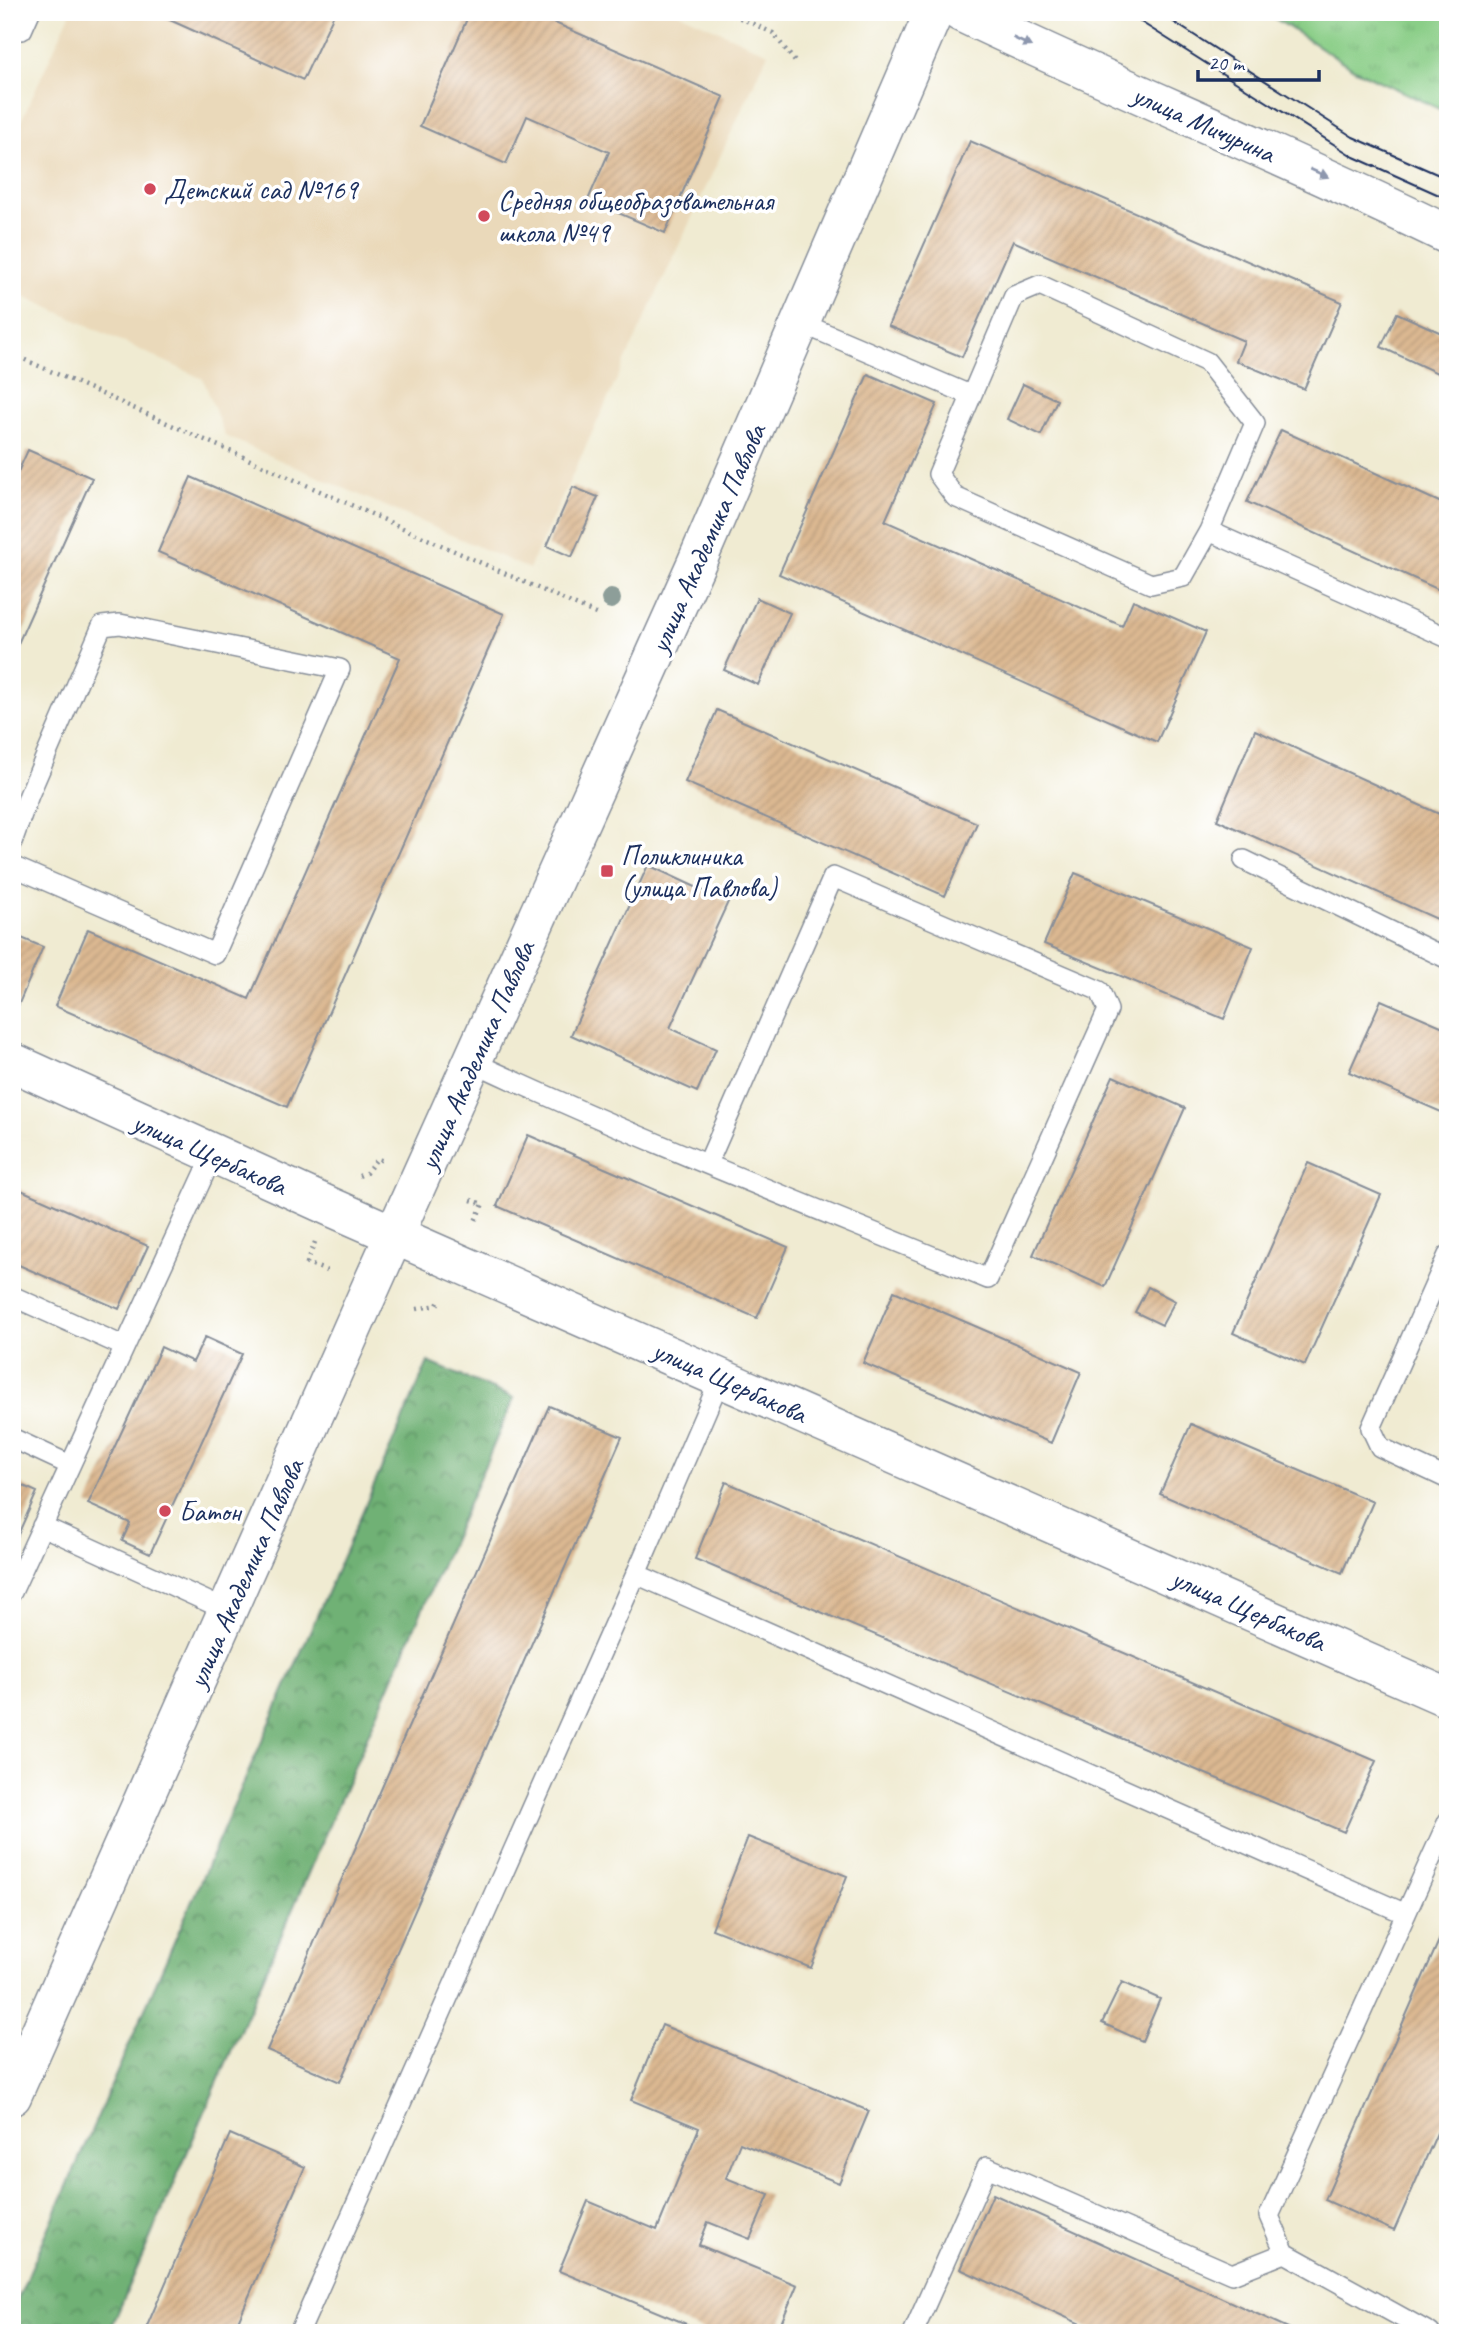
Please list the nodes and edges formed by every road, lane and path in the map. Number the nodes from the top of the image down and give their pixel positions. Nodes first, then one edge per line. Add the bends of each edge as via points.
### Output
1 (727, 12) edge
2 (934, 12) edge
3 (960, 12) edge
4 (796, 64) dead end
5 (1448, 235) edge
6 (801, 323) junction
7 (12, 354) edge
8 (970, 395) junction
9 (1209, 531) junction
10 (596, 614) dead end
11 (1448, 638) edge
12 (21, 793) edge
13 (12, 842) edge
14 (1244, 860) dead end
15 (12, 866) edge
16 (1448, 959) edge
17 (12, 1062) edge
18 (473, 1062) junction
19 (213, 1155) junction
20 (384, 1161) dead end
21 (708, 1163) junction
22 (355, 1177) dead end
23 (471, 1200) dead end
24 (474, 1223) dead end
25 (395, 1234) junction
26 (317, 1238) dead end
27 (1448, 1255) edge
28 (330, 1272) dead end
29 (443, 1291) dead end
30 (12, 1296) edge
31 (417, 1309) dead end
32 (124, 1346) junction
33 (721, 1377) junction
34 (12, 1438) edge
35 (71, 1465) junction
36 (1448, 1479) edge
37 (42, 1527) junction
38 (636, 1574) junction
39 (12, 1592) edge
40 (228, 1611) junction
41 (1448, 1698) edge
42 (1448, 1821) edge
43 (1406, 1914) junction
44 (12, 2096) edge
45 (1285, 2253) junction
46 (299, 2333) edge
47 (913, 2333) edge
48 (1430, 2333) edge

1 - 4 path via 773,33
2 - 6 main road, улица Академика Павлова
3 -> 5 main road, улица Мичурина
6 - 8 lane
6 - 18 main road, улица Академика Павлова
7 - 10 path
8 - 9 lane via 938,474 955,498 1151,584 1183,577
8 - 9 lane via 1014,296 1040,285 1207,362 1255,424
9 - 11 lane
12 - 13 lane
12 - 15 lane via 102,626 120,624 340,669 215,954
14 - 16 lane
17 - 19 main road, улица Щербакова
18 - 21 lane
18 - 25 main road, улица Академика Павлова
19 - 25 main road, улица Щербакова
19 - 32 lane
20 - 22 path via 377,1159 366,1173
21 - 21 lane via 833,877 1100,991 1108,1010 988,1279
23 - 24 path via 483,1204
25 - 33 main road, улица Щербакова
25 - 40 main road, улица Академика Павлова
26 - 28 path via 307,1263
27 - 36 lane via 1371,1429 1380,1447
29 - 31 path via 437,1305
30 - 32 lane
32 - 35 lane
33 - 38 lane
33 - 41 main road, улица Щербакова
34 - 35 lane
35 - 37 lane
37 - 39 lane
37 - 40 lane
38 - 43 lane
38 - 46 lane
40 - 44 main road, улица Академика Павлова
42 - 43 lane
43 - 45 lane via 1269,2216
45 - 47 lane via 1232,2274 987,2167
45 - 48 lane

